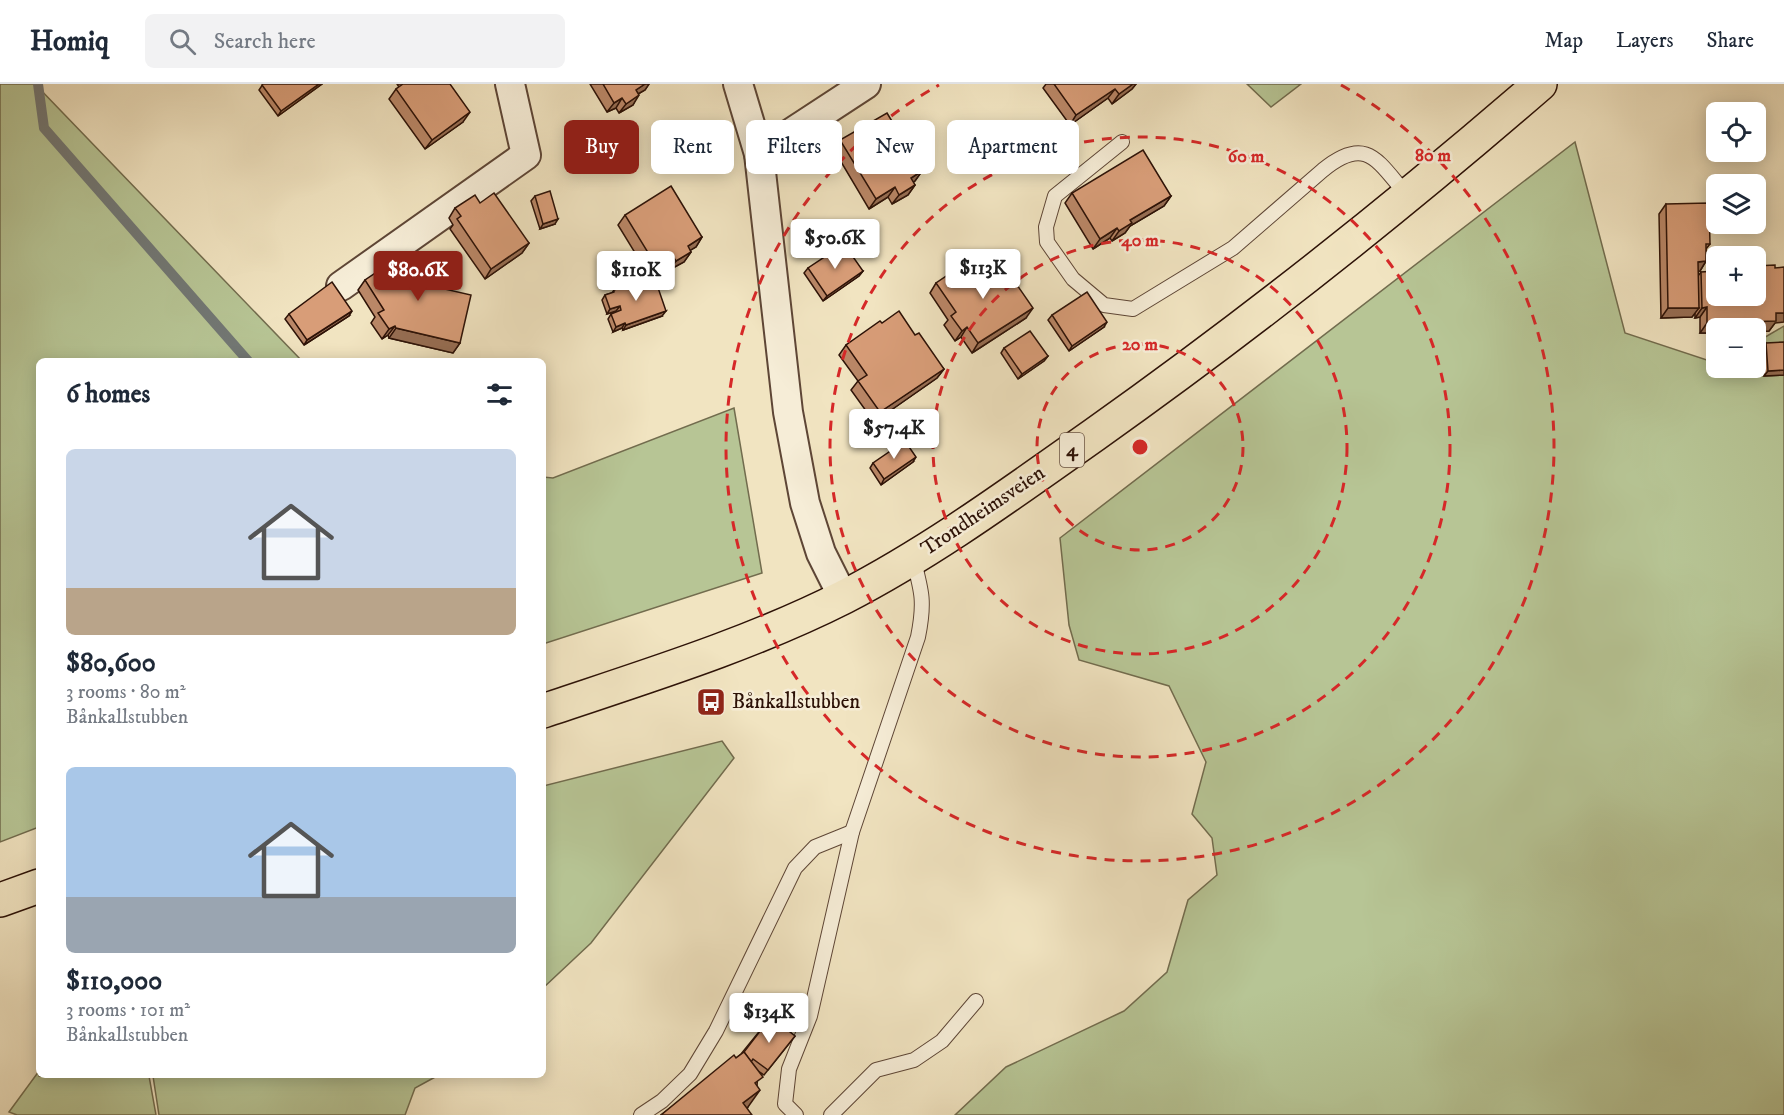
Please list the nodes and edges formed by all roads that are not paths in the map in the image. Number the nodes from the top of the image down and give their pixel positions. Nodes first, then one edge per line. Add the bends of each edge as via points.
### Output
1 (510, 84) edge
2 (738, 84) edge
3 (866, 84) edge
4 (1540, 84) edge
5 (749, 120) edge
6 (811, 120) edge
7 (1122, 142) dead end
8 (761, 174) edge
9 (1409, 197) junction
10 (341, 286) dead end
11 (913, 558) junction
12 (843, 597) junction
13 (546, 710) edge
14 (852, 832) junction
15 (36, 887) edge
16 (0, 900) edge
17 (976, 1001) dead end
18 (641, 1115) edge
19 (796, 1115) edge
20 (831, 1115) edge

1 - 10 street via 526,155
2 - 5 street
3 - 6 street
4 - 9 highway, Trondheimsveien / 4
7 - 9 lane via 1055,196 1046,227 1047,242 1073,279 1104,305 1118,308 1133,309 1233,248 1337,158 1349,153 1367,154 1375,159
8 - 12 street via 788,412 804,503 821,553
9 - 11 highway, Trondheimsveien / 4 via 1174,378 1007,497
11 - 12 highway, Trondheimsveien / 4
11 - 14 lane via 923,594 923,615
12 - 13 highway, Trondheimsveien / 4 via 729,646
14 - 18 lane via 815,847 795,868 716,1030 690,1074
14 - 19 lane via 810,1016 789,1069 785,1104
15 - 16 highway
17 - 20 lane via 942,1041 914,1060 876,1070

